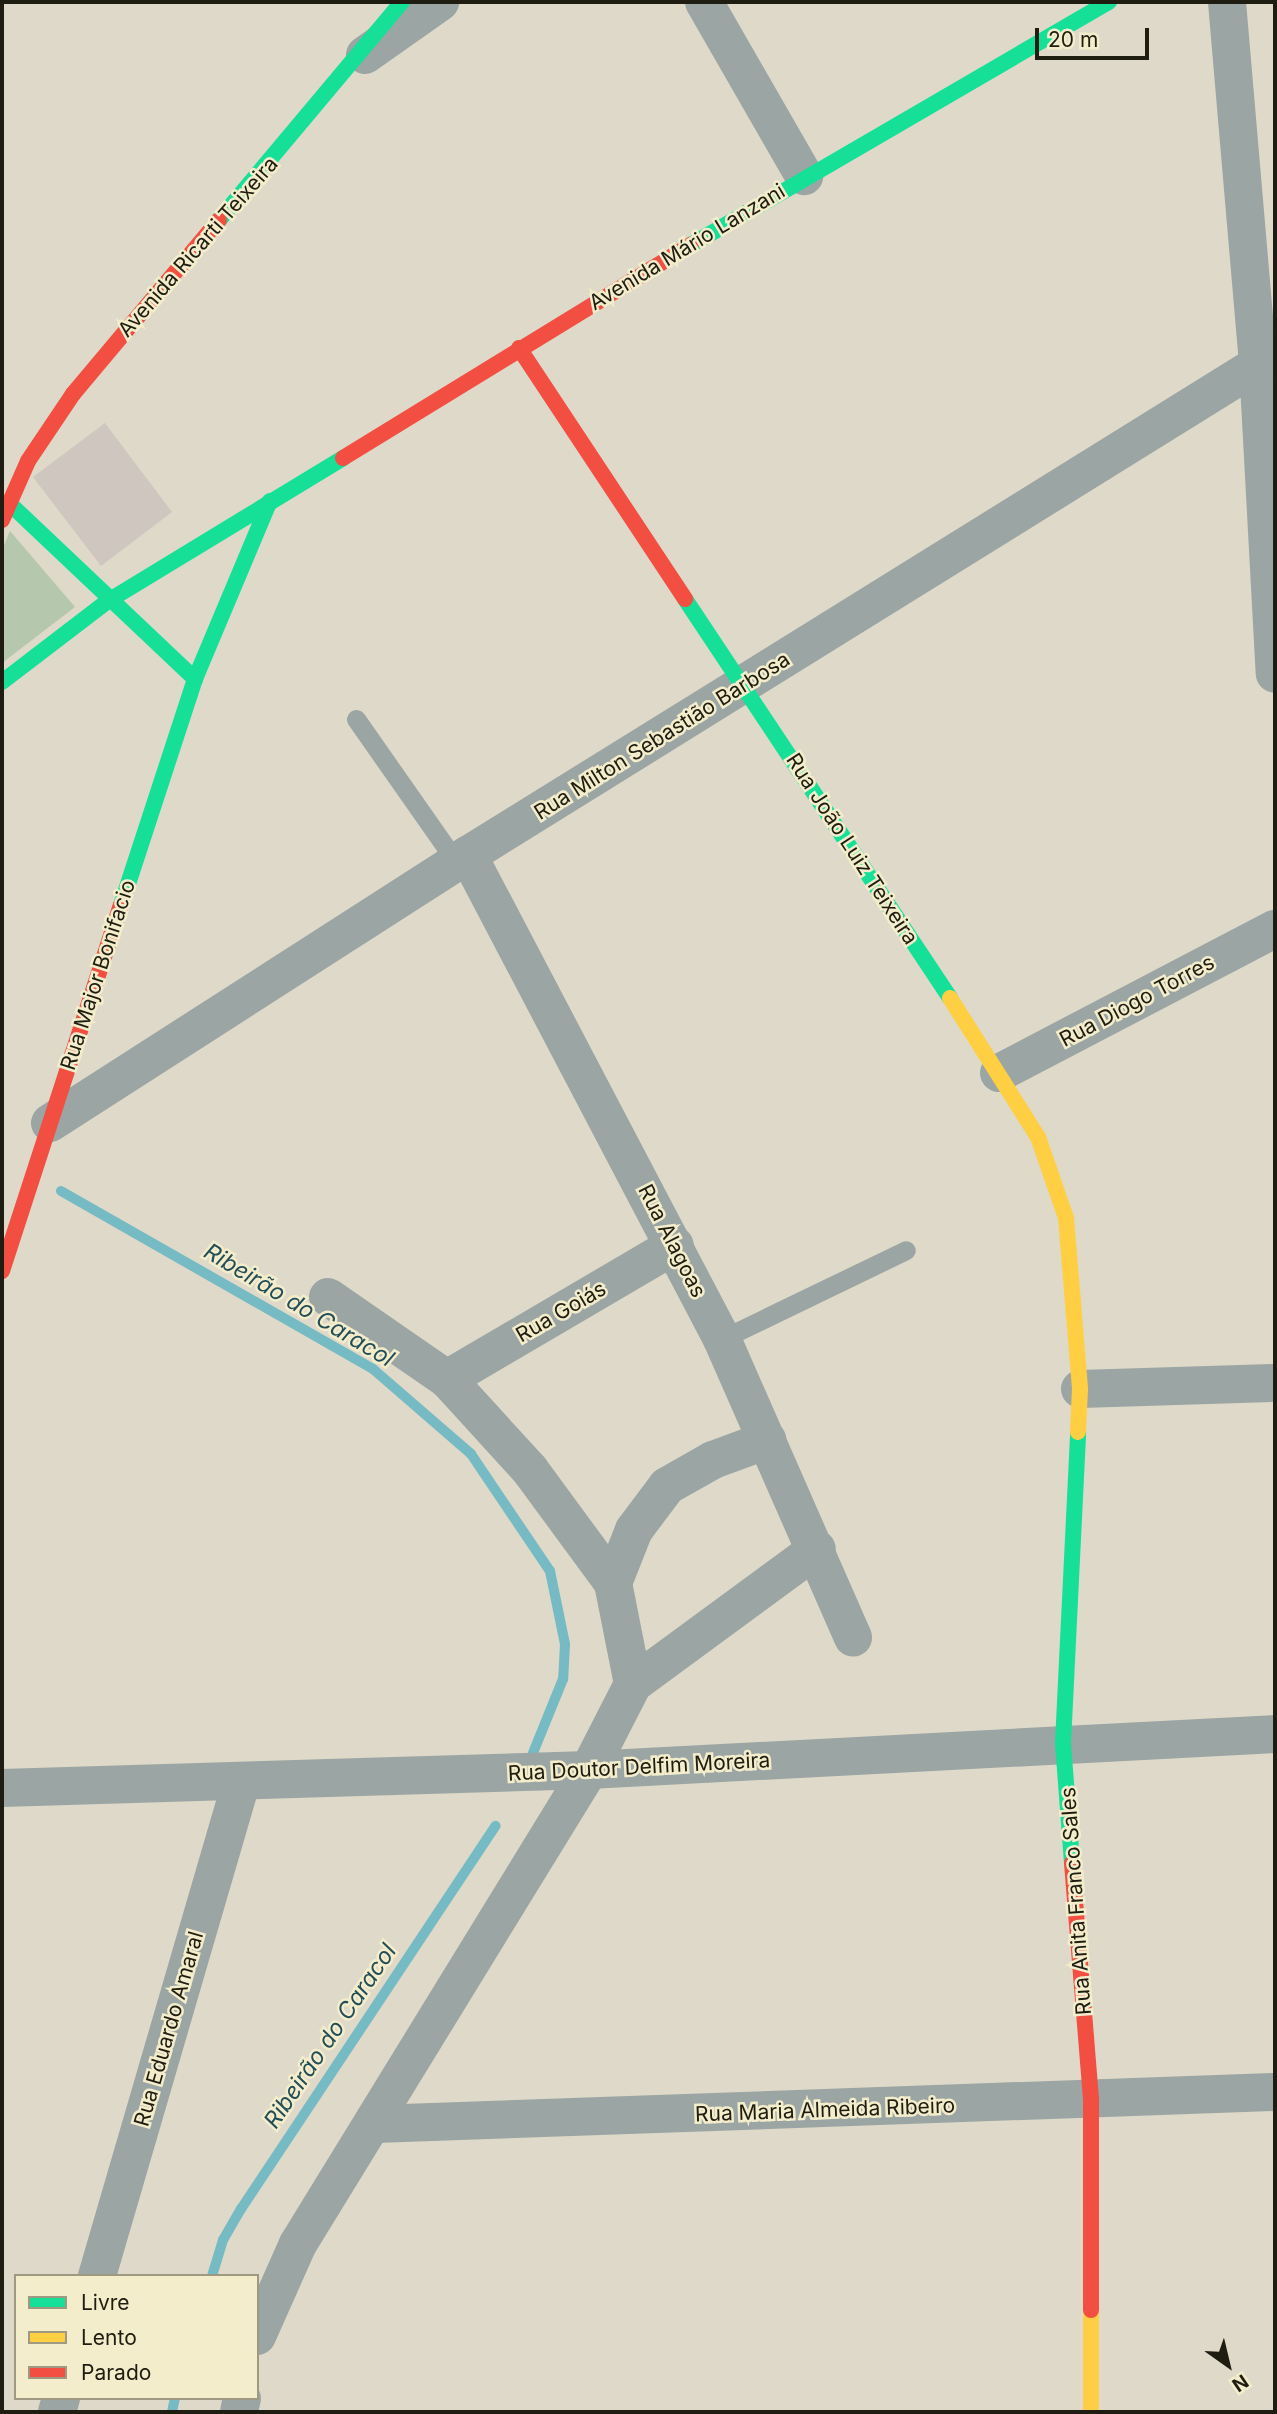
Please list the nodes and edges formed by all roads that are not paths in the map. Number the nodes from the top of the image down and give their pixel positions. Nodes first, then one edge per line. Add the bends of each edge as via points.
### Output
1 (402, 2) edge
2 (440, 2) edge
3 (704, 2) edge
4 (1109, 2) edge
5 (1227, 2) edge
6 (353, 63) junction
7 (804, 176) junction
8 (519, 348) junction
9 (1266, 359) edge
10 (270, 501) junction
11 (9, 504) junction
12 (2, 520) edge
13 (108, 601) junction
14 (1275, 674) edge
15 (195, 679) junction
16 (2, 682) edge
17 (745, 685) junction
18 (356, 719) dead end
19 (463, 859) junction
20 (1275, 929) edge
21 (999, 1073) junction
22 (50, 1123) junction
23 (675, 1245) junction
24 (906, 1250) dead end
25 (2, 1271) edge
26 (328, 1297) dead end
27 (722, 1339) junction
28 (447, 1378) junction
29 (1275, 1382) edge
30 (1080, 1389) junction
31 (767, 1440) junction
32 (817, 1549) junction
33 (613, 1583) junction
34 (853, 1637) dead end
35 (633, 1684) junction
36 (1275, 1734) edge
37 (1063, 1743) junction
38 (589, 1770) junction
39 (241, 1783) junction
40 (2, 1788) edge
41 (1275, 2092) edge
42 (1091, 2101) junction
43 (375, 2124) junction
44 (98, 2274) edge
45 (259, 2332) edge
46 (1091, 2412) edge

1 - 6 street, Avenida Ricarti Teixeira
2 - 6 street
3 - 7 street
4 - 7 street, Avenida Mário Lanzani
5 - 9 street
6 - 11 street, Avenida Ricarti Teixeira via 73,394 27,461
7 - 8 street, Avenida Mário Lanzani
8 - 10 street, Avenida Mário Lanzani
8 - 17 street, Rua João Luiz Teixeira
9 - 14 street
9 - 17 street, Rua Milton Sebastião Barbosa
10 - 13 street, Avenida Mário Lanzani
10 - 15 street, Rua Major Bonifacio
11 - 12 street, Avenida Ricarti Teixeira
11 - 13 street
13 - 15 street
13 - 16 street, Avenida Mário Lanzani
15 - 22 street, Rua Major Bonifacio
17 - 19 street, Rua Milton Sebastião Barbosa
17 - 21 street, Rua João Luiz Teixeira
18 - 19 lane
19 - 22 street, Rua Milton Sebastião Barbosa
19 - 23 street, Rua Alagoas
20 - 21 street, Rua Diogo Torres
21 - 30 street, Rua João Luiz Teixeira via 1038,1137 1066,1218
22 - 25 street, Rua Major Bonifacio
23 - 27 street, Rua Alagoas
23 - 28 street, Rua Goiás
24 - 27 lane
26 - 28 street
27 - 31 street, Rua Alagoas
28 - 33 street via 530,1470
29 - 30 street
30 - 37 street, Rua Anita Franco Sales
31 - 32 street, Rua Alagoas
31 - 33 street via 713,1460 667,1486 634,1530
32 - 34 street, Rua Alagoas
32 - 35 street
33 - 35 street
35 - 38 street
36 - 37 street, Rua Doutor Delfim Moreira
37 - 38 street, Rua Doutor Delfim Moreira
37 - 42 street, Rua Anita Franco Sales
38 - 39 street, Rua Doutor Delfim Moreira
38 - 43 street
39 - 40 street, Rua Doutor Delfim Moreira
39 - 44 street, Rua Eduardo Amaral
41 - 42 street, Rua Maria Almeida Ribeiro
42 - 43 street, Rua Maria Almeida Ribeiro
42 - 46 street, Rua Anita Franco Sales
43 - 45 street via 298,2244

